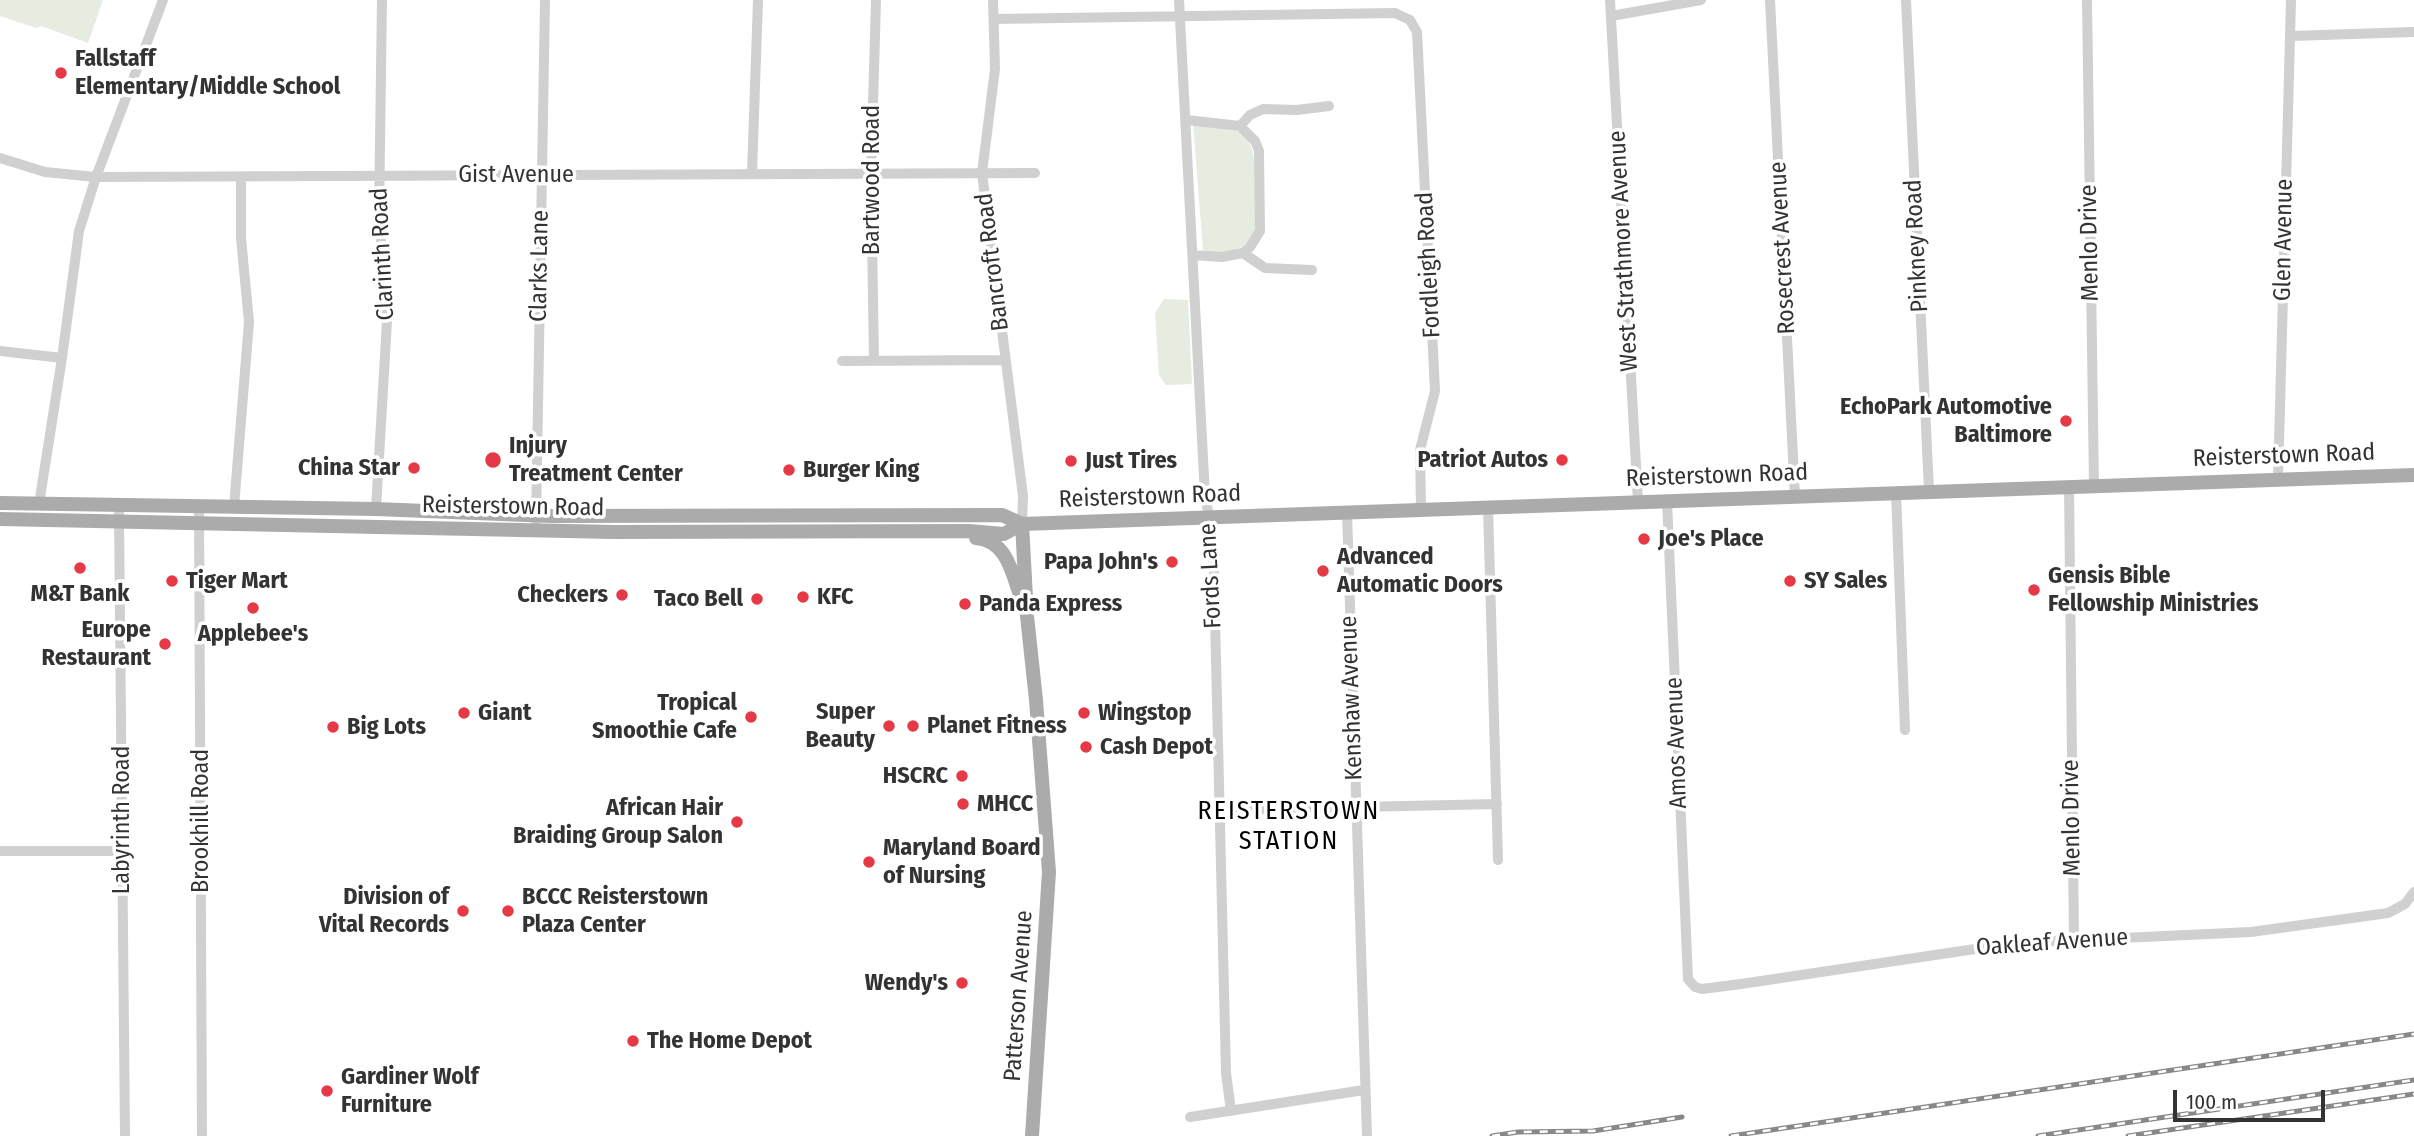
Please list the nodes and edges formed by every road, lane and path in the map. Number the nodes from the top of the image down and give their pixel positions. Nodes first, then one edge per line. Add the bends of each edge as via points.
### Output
1 (163, 0) edge
2 (382, 0) edge
3 (545, 0) edge
4 (758, 0) edge
5 (876, 0) edge
6 (993, 0) edge
7 (1179, 0) edge
8 (1610, 0) edge
9 (1701, 0) edge
10 (1770, 0) edge
11 (1906, 0) edge
12 (2087, 0) edge
13 (2291, 0) edge
14 (1181, 16) junction
15 (1611, 16) junction
16 (994, 19) junction
17 (2414, 32) edge
18 (2291, 36) junction
19 (1329, 106) dead end
20 (1187, 120) junction
21 (1240, 126) junction
22 (0, 158) edge
23 (752, 173) junction
24 (982, 173) junction
25 (1035, 173) dead end
26 (378, 174) junction
27 (871, 174) junction
28 (542, 176) junction
29 (96, 177) junction
30 (241, 177) junction
31 (1243, 253) junction
32 (1193, 255) junction
33 (1312, 270) dead end
34 (0, 351) edge
35 (62, 358) junction
36 (1004, 360) junction
37 (842, 361) dead end
38 (874, 361) junction
39 (2414, 475) edge
40 (2278, 480) junction
41 (2094, 485) junction
42 (2069, 486) junction
43 (1929, 491) junction
44 (1896, 492) junction
45 (1795, 496) junction
46 (1667, 501) junction
47 (1638, 502) junction
48 (0, 503) edge
49 (39, 503) junction
50 (119, 504) junction
51 (199, 506) junction
52 (234, 507) junction
53 (1488, 507) junction
54 (376, 509) junction
55 (1421, 510) junction
56 (1347, 512) junction
57 (537, 516) junction
58 (752, 516) junction
59 (1209, 517) junction
60 (0, 519) edge
61 (120, 523) junction
62 (1022, 524) junction
63 (199, 525) junction
64 (307, 526) junction
65 (536, 531) junction
66 (891, 531) junction
67 (695, 532) junction
68 (1027, 616) junction
69 (1905, 730) dead end
70 (1497, 804) junction
71 (1355, 807) junction
72 (1219, 810) junction
73 (0, 851) edge
74 (122, 851) junction
75 (1499, 860) dead end
76 (2412, 895) edge
77 (2074, 940) junction
78 (1691, 985) joint
79 (1364, 1090) junction
80 (1231, 1111) junction
81 (1190, 1117) dead end
82 (125, 1136) edge
83 (202, 1136) edge
84 (1032, 1136) edge
85 (1367, 1136) edge

1 - 29 street
2 - 26 street, Clarinth Road
3 - 28 street, Clarks Lane
4 - 23 street
5 - 27 street, Bartwood Road
6 - 16 street, Bancroft Road
7 - 14 street, Fords Lane
8 - 15 street, West Strathmore Avenue
9 - 15 street
10 - 45 street, Rosecrest Avenue
11 - 43 street, Pinkney Road
12 - 41 street, Menlo Drive
13 - 18 street, Glen Avenue
14 - 16 street
14 - 20 street, Fords Lane
14 - 55 street, Fordleigh Road via 1395,13 1410,20 1417,32 1435,391 1420,450
15 - 47 street, West Strathmore Avenue
16 - 24 street, Bancroft Road via 995,69
17 - 18 street
18 - 40 street, Glen Avenue
19 - 21 street via 1263,109
20 - 21 street
20 - 32 street, Fords Lane
21 - 31 street via 1259,151 1261,222 1256,239
22 - 29 street, Gist Avenue via 45,172
23 - 27 street, Gist Avenue
23 - 28 street, Gist Avenue
24 - 25 street, Gist Avenue
24 - 27 street, Gist Avenue
24 - 36 street, Bancroft Road
26 - 28 street, Gist Avenue
26 - 30 street, Gist Avenue
26 - 54 street, Clarinth Road via 387,321
27 - 38 street, Bartwood Road
28 - 57 street, Clarks Lane
29 - 30 street, Gist Avenue
29 - 35 street via 77,244
30 - 52 street via 249,331
31 - 32 street
31 - 33 street via 1265,268
32 - 59 street, Fords Lane
34 - 35 street
35 - 49 street
36 - 38 street
36 - 62 street, Bancroft Road via 1023,496
37 - 38 street
39 - 40 main road, Reisterstown Road
40 - 41 main road, Reisterstown Road
41 - 42 main road, Reisterstown Road
42 - 43 main road, Reisterstown Road
42 - 77 street, Menlo Drive
43 - 44 main road, Reisterstown Road
44 - 45 main road, Reisterstown Road
44 - 69 street
45 - 46 main road, Reisterstown Road
46 - 47 main road, Reisterstown Road
46 - 78 street, Amos Avenue
47 - 53 main road, Reisterstown Road
48 - 49 main road, Reisterstown Road
49 - 50 main road, Reisterstown Road
50 - 51 main road, Reisterstown Road
50 - 61 street, Labyrinth Road
51 - 52 main road, Reisterstown Road
51 - 63 street, Brookhill Road
52 - 54 main road, Reisterstown Road
53 - 55 main road, Reisterstown Road
53 - 70 street
54 - 57 main road, Reisterstown Road
54 - 64 main road via 372,517 324,518
55 - 56 main road, Reisterstown Road
56 - 59 main road, Reisterstown Road
56 - 71 street, Kenshaw Avenue
57 - 58 main road, Reisterstown Road
57 - 65 street, Clarks Lane
58 - 62 main road, Reisterstown Road via 1002,515
58 - 67 main road via 746,524 716,525
59 - 62 main road, Reisterstown Road
59 - 72 street, Fords Lane
60 - 61 main road, Reisterstown Road
61 - 63 main road, Reisterstown Road
61 - 74 street, Labyrinth Road
62 - 66 main road, Reisterstown Road via 1004,534
62 - 68 main road, Patterson Avenue
63 - 64 main road, Reisterstown Road
63 - 83 street, Brookhill Road
64 - 65 main road, Reisterstown Road
65 - 67 main road, Reisterstown Road
66 - 67 main road, Reisterstown Road
66 - 68 main road via 981,538 998,545
68 - 84 main road, Patterson Avenue via 1049,872
70 - 71 street
70 - 75 street
71 - 72 street
71 - 79 street, Kenshaw Avenue
72 - 80 street, Fords Lane
73 - 74 street
74 - 82 street, Labyrinth Road
76 - 77 street, Oakleaf Avenue via 2388,913 2251,932
77 - 78 street, Oakleaf Avenue via 1994,945 1703,989
79 - 80 street
79 - 85 street, Kenshaw Avenue
80 - 81 street

